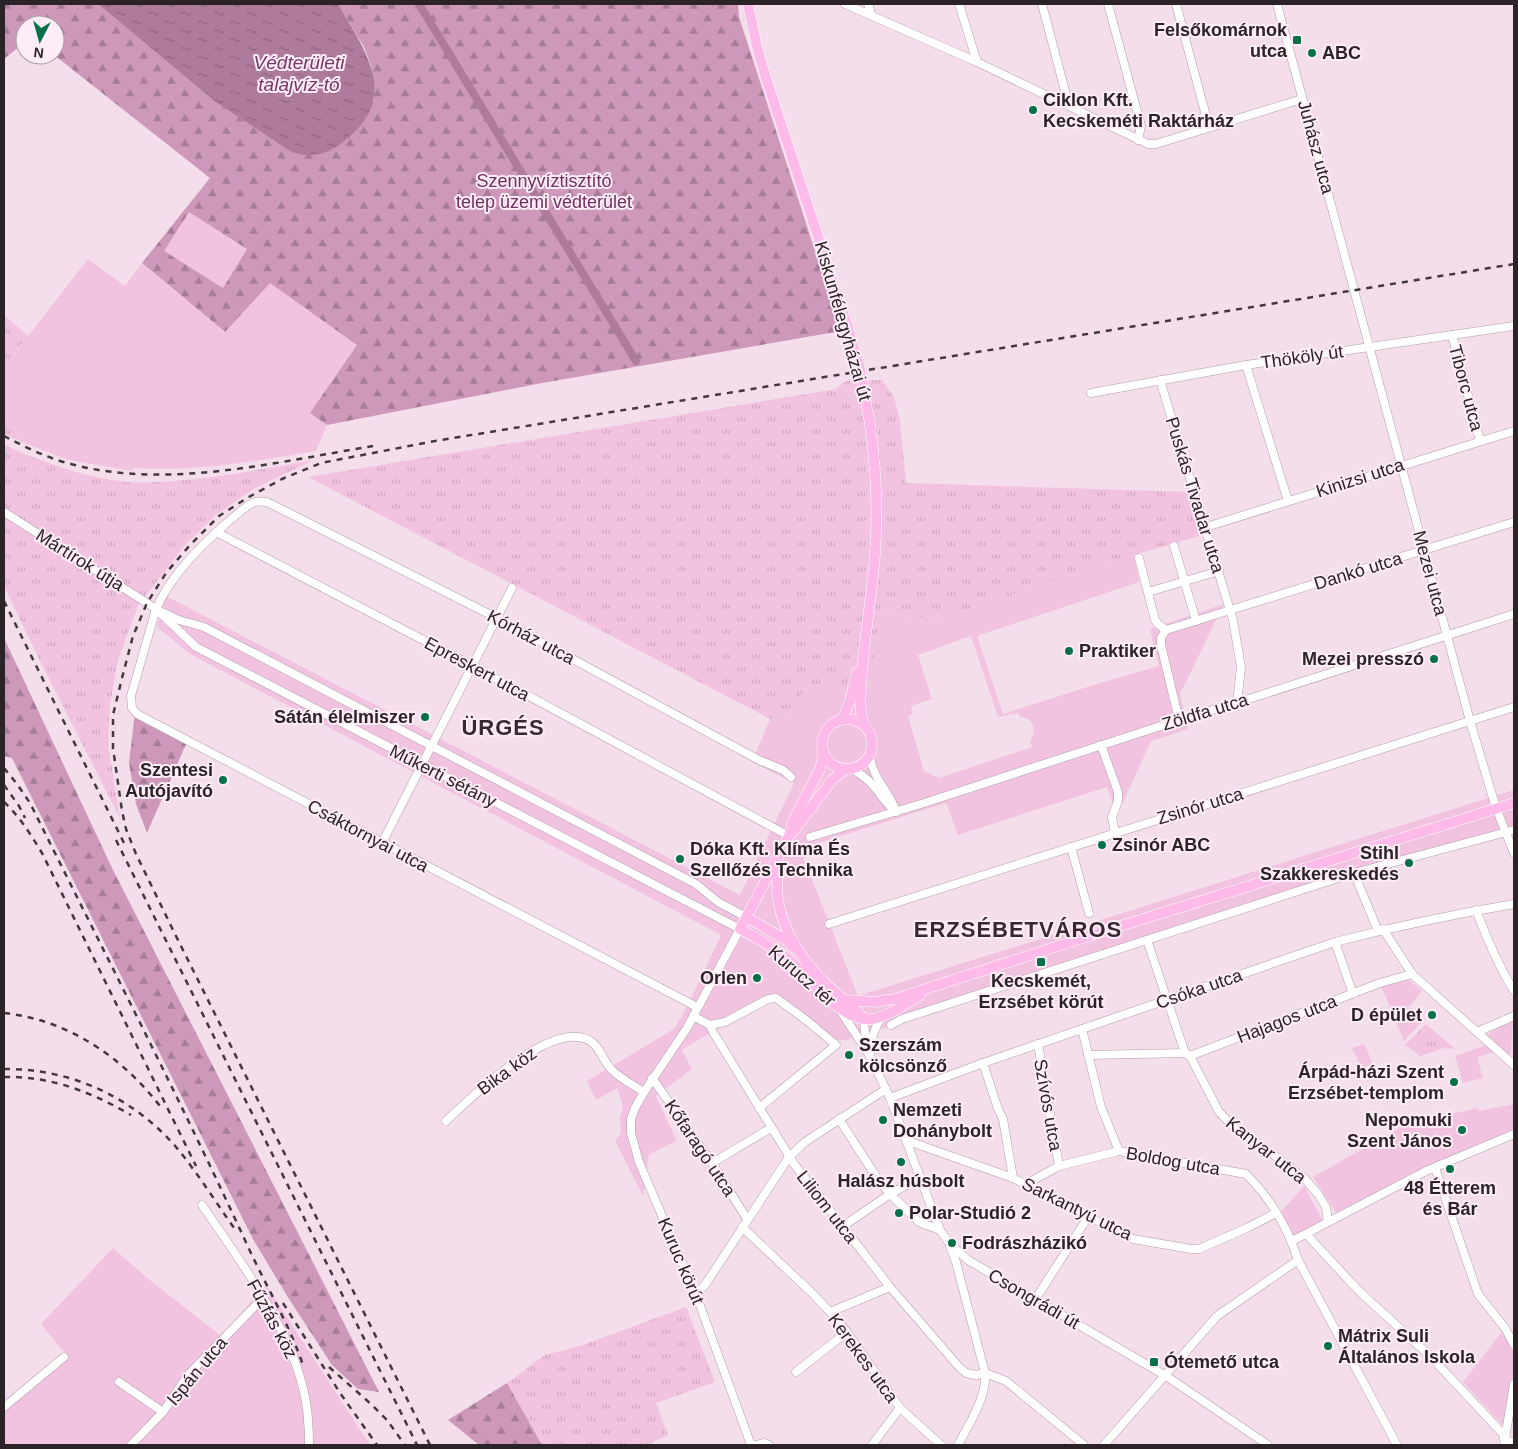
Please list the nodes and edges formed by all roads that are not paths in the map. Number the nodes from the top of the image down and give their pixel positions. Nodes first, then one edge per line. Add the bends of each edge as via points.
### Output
1 (748, 4) edge
2 (845, 4) edge
3 (868, 4) edge
4 (959, 4) edge
5 (1042, 4) edge
6 (1108, 4) edge
7 (1176, 4) edge
8 (1277, 4) edge
9 (872, 16) junction
10 (977, 62) junction
11 (1302, 99) junction
12 (1069, 106) junction
13 (1209, 127) junction
14 (1138, 140) junction
15 (1354, 291) joint
16 (1514, 326) edge
17 (1452, 335) junction
18 (1369, 347) junction
19 (1246, 365) junction
20 (1160, 380) junction
21 (1091, 393) dead end
22 (1514, 430) edge
23 (1480, 441) junction
24 (1402, 465) junction
25 (1288, 501) junction
26 (4, 512) edge
27 (1514, 522) edge
28 (1206, 527) junction
29 (216, 532) junction
30 (1174, 546) dead end
31 (1424, 550) junction
32 (1139, 558) dead end
33 (1219, 571) junction
34 (1185, 581) junction
35 (512, 588) dead end
36 (1148, 592) junction
37 (156, 610) junction
38 (1230, 610) junction
39 (1514, 614) edge
40 (497, 618) junction
41 (1196, 621) junction
42 (195, 624) junction
43 (1166, 630) junction
44 (1447, 635) junction
45 (186, 639) junction
46 (864, 647) junction
47 (473, 666) junction
48 (1237, 703) junction
49 (1514, 707) edge
50 (842, 720) junction
51 (1179, 720) junction
52 (1470, 721) junction
53 (864, 726) junction
54 (432, 745) junction
55 (1101, 745) junction
56 (824, 752) junction
57 (870, 756) junction
58 (422, 766) junction
59 (848, 769) junction
60 (791, 777) dead end
61 (1514, 803) edge
62 (1496, 808) junction
63 (896, 812) junction
64 (1514, 830) edge
65 (1505, 832) junction
66 (1115, 833) junction
67 (789, 836) junction
68 (810, 837) dead end
69 (382, 843) junction
70 (1071, 847) junction
71 (1514, 853) edge
72 (778, 856) junction
73 (1354, 873) junction
74 (1514, 904) edge
75 (1476, 910) junction
76 (1089, 913) dead end
77 (746, 917) junction
78 (829, 924) dead end
79 (740, 929) junction
80 (1380, 930) junction
81 (1147, 940) junction
82 (1335, 942) junction
83 (804, 958) junction
84 (1412, 974) junction
85 (934, 986) junction
86 (1514, 992) edge
87 (1353, 994) junction
88 (895, 999) junction
89 (1168, 1000) junction
90 (842, 1004) junction
91 (698, 1007) junction
92 (885, 1014) junction
93 (693, 1016) junction
94 (1514, 1016) edge
95 (864, 1019) junction
96 (710, 1024) junction
97 (891, 1025) dead end
98 (1082, 1029) junction
99 (1477, 1032) junction
100 (1038, 1044) junction
101 (1088, 1055) junction
102 (1187, 1055) junction
103 (870, 1056) junction
104 (983, 1063) junction
105 (1514, 1065) edge
106 (652, 1078) junction
107 (886, 1089) junction
108 (644, 1092) junction
109 (890, 1098) junction
110 (759, 1108) junction
111 (839, 1119) junction
112 (446, 1121) dead end
113 (771, 1128) junction
114 (1514, 1134) edge
115 (908, 1141) junction
116 (1119, 1151) junction
117 (789, 1157) junction
118 (712, 1163) junction
119 (1059, 1166) junction
120 (1435, 1168) junction
121 (920, 1178) junction
122 (1013, 1178) junction
123 (1026, 1184) junction
124 (890, 1194) junction
125 (202, 1206) dead end
126 (1276, 1213) junction
127 (1088, 1217) junction
128 (747, 1219) junction
129 (1328, 1222) junction
130 (742, 1227) junction
131 (842, 1227) junction
132 (940, 1230) junction
133 (1306, 1234) junction
134 (1292, 1241) junction
135 (949, 1243) junction
136 (968, 1260) junction
137 (1298, 1260) junction
138 (960, 1278) junction
139 (890, 1287) junction
140 (696, 1294) junction
141 (264, 1299) junction
142 (1034, 1300) junction
143 (830, 1312) junction
144 (847, 1332) junction
145 (1514, 1345) edge
146 (64, 1357) dead end
147 (796, 1372) dead end
148 (985, 1373) junction
149 (1166, 1376) junction
150 (120, 1382) dead end
151 (1514, 1384) edge
152 (4, 1406) edge
153 (900, 1408) junction
154 (163, 1412) junction
155 (1504, 1442) edge
156 (1514, 1443) edge
157 (131, 1445) edge
158 (309, 1445) edge
159 (751, 1445) edge
160 (756, 1445) edge
161 (769, 1445) edge
162 (872, 1445) edge
163 (941, 1445) edge
164 (958, 1445) edge
165 (1084, 1445) edge
166 (1104, 1445) edge
167 (1268, 1445) edge
168 (1397, 1445) edge

1 - 46 main road, Kiskunfélegyházai út, bridge via 765,75 847,325 870,424 876,528
2 - 9 street
3 - 9 street
4 - 10 street
5 - 12 street
6 - 14 street via 1141,126
7 - 13 street
8 - 11 street, Juhász utca
9 - 10 street
10 - 12 street
11 - 13 street
11 - 15 street, Juhász utca
12 - 14 street
13 - 14 street via 1156,144
15 - 18 street, Mezei utca
16 - 17 street, Thököly út
17 - 18 street, Thököly út
17 - 23 street, Tiborc utca
18 - 19 street, Thököly út
18 - 24 street, Mezei utca
19 - 20 street, Thököly út
19 - 25 street
20 - 21 street, Thököly út
20 - 28 street, Puskás Tivadar utca
22 - 23 street, Kinizsi utca
23 - 24 street, Kinizsi utca
24 - 25 street, Kinizsi utca
24 - 31 street, Mezei utca
25 - 28 street, Kinizsi utca
26 - 37 street, Mártírok útja
27 - 31 street, Dankó utca
28 - 33 street, Puskás Tivadar utca
29 - 37 street via 185,563
29 - 40 street, Kórház utca via 256,501 267,502
29 - 47 street, Epreskert utca
30 - 34 street
31 - 38 street, Dankó utca
31 - 44 street, Mezei utca
32 - 36 street
33 - 34 street
33 - 38 street, Puskás Tivadar utca
34 - 36 street
34 - 41 street
35 - 40 street
36 - 43 street via 1156,620
37 - 42 street, Műkerti sétány
37 - 45 street, Műkerti sétány
37 - 69 street, Csáktornyai utca via 131,696 134,712
38 - 41 street, Dankó utca
38 - 48 street, Puskás Tivadar utca via 1242,667
39 - 44 street, Zöldfa utca
40 - 47 street
40 - 60 street, Kórház utca
41 - 43 street, Dankó utca
42 - 45 street via 186,629
42 - 54 street, Műkerti sétány
43 - 51 street via 1161,645
44 - 48 street, Zöldfa utca
44 - 52 street, Mezei utca
45 - 58 street, Műkerti sétány
46 - 50 main road, Kiskunfélegyházai út
46 - 53 main road, Kiskunfélegyházai út via 860,711
47 - 54 street
47 - 67 street, Epreskert utca
48 - 51 street, Zöldfa utca
49 - 52 street, Zsinór utca
50 - 53 main road via 854,720
50 - 56 main road via 825,733 822,742
51 - 55 street, Zöldfa utca
52 - 62 street, Mezei utca
52 - 66 street, Zsinór utca
53 - 57 main road via 872,740
54 - 58 street
54 - 77 street, Műkerti sétány via 696,884 718,902
55 - 63 street, Zöldfa utca
55 - 66 street via 1118,792 1112,817
56 - 59 main road via 832,764
56 - 67 main road via 820,769 794,819
57 - 59 main road via 862,765
57 - 63 street via 874,773
58 - 69 street
58 - 79 street, Műkerti sétány
59 - 63 street via 864,776
59 - 67 main road via 832,780
61 - 62 main road
62 - 65 street, Mezei utca
62 - 85 main road
63 - 68 street, Zöldfa utca
64 - 65 street
65 - 71 street, Mezei utca
65 - 73 street
66 - 70 street, Zsinór utca
67 - 72 main road
69 - 91 street, Csáktornyai utca
70 - 76 street
70 - 78 street, Zsinór utca
72 - 77 main road
72 - 83 main road via 780,911
73 - 80 street
73 - 81 street
74 - 75 street, Csóka utca
75 - 80 street, Csóka utca
75 - 86 street via 1492,952
77 - 79 main road
77 - 83 main road via 786,940
79 - 90 main road, Kurucz tér via 781,952
79 - 91 street
80 - 82 street, Csóka utca
80 - 84 street
81 - 89 street, Kanyar utca
81 - 97 street
82 - 87 street
82 - 89 street, Csóka utca
83 - 90 main road, Kurucz tér
84 - 87 street, Hajagos utca
84 - 99 street
85 - 88 main road
85 - 92 main road
87 - 102 street, Hajagos utca
88 - 90 main road
88 - 95 main road
89 - 98 street, Csóka utca
89 - 102 street, Kanyar utca
90 - 95 main road, Kurucz tér via 850,1015
90 - 103 street, Csongrádi út
91 - 93 street, Kuruc körút
92 - 95 main road
92 - 103 street via 874,1030
93 - 96 street
93 - 106 street, Kuruc körút
94 - 99 street
95 - 103 street, Csongrádi út
96 - 110 street, Liliom utca
96 - 110 street, Kurucz tér via 725,1022 768,999 776,998 836,1044
98 - 100 street, Csóka utca
98 - 101 street
99 - 105 street
100 - 104 street, Csóka utca
100 - 119 street, Szívós utca
101 - 102 street, Hajagos utca
101 - 116 street via 1101,1107
102 - 129 street, Kanyar utca via 1219,1112 1234,1128 1304,1178 1326,1206
103 - 107 street, Csongrádi út
104 - 109 street, Csóka utca
104 - 122 street via 1003,1119
106 - 108 street, Kuruc körút
106 - 118 street, Kőfaragó utca
107 - 109 street, Csongrádi út
107 - 111 street
108 - 112 street, Bika köz via 613,1071 591,1041 568,1038 522,1056
108 - 140 street, Kuruc körút via 631,1118 632,1140
109 - 115 street, Csongrádi út
110 - 113 street, Liliom utca
111 - 117 street
111 - 124 street
113 - 117 street, Liliom utca
113 - 118 street
114 - 120 street
115 - 121 street, Csongrádi út
115 - 122 street, Sarkantyú utca
116 - 119 street, Boldog utca
116 - 126 street, Boldog utca via 1246,1174 1258,1185
117 - 128 street
117 - 131 street, Liliom utca
118 - 128 street, Kőfaragó utca
119 - 123 street, Boldog utca
120 - 129 street
120 - 145 street via 1478,1294
121 - 124 street
121 - 132 street, Csongrádi út
122 - 123 street, Sarkantyú utca
123 - 127 street, Sarkantyú utca
124 - 131 street
124 - 132 street via 919,1222
125 - 141 street, Fűzfás köz
126 - 127 street, Sarkantyú utca via 1199,1249 1133,1239
126 - 134 street, Boldog utca
127 - 142 street
128 - 130 street
129 - 133 street
130 - 140 street
130 - 143 street, Kerekes utca
131 - 139 street, Liliom utca
132 - 135 street, Csongrádi út
133 - 134 street
133 - 155 street via 1359,1291 1430,1356 1503,1434
134 - 137 street, Boldog utca
135 - 136 street, Csongrádi út
135 - 138 street
136 - 138 street
136 - 142 street, Csongrádi út
137 - 149 street via 1217,1316
137 - 168 street, Boldog utca
138 - 148 street
139 - 143 street
139 - 148 street, Liliom utca via 959,1367 966,1373
140 - 159 street, Kuruc körút
141 - 154 street, Ispán utca via 188,1375
141 - 158 street, Fűzfás köz via 300,1375 307,1406
142 - 149 street, Csongrádi út
143 - 144 street, Kerekes utca
144 - 147 street
144 - 153 street, Kerekes utca
146 - 152 street
148 - 164 street via 985,1390
148 - 165 street, Liliom utca via 1006,1380
149 - 166 street
149 - 167 street, Csongrádi út
150 - 154 street
151 - 155 street
153 - 162 street
153 - 163 street, Kerekes utca
154 - 157 street, Ispán utca
155 - 156 street
160 - 161 street

